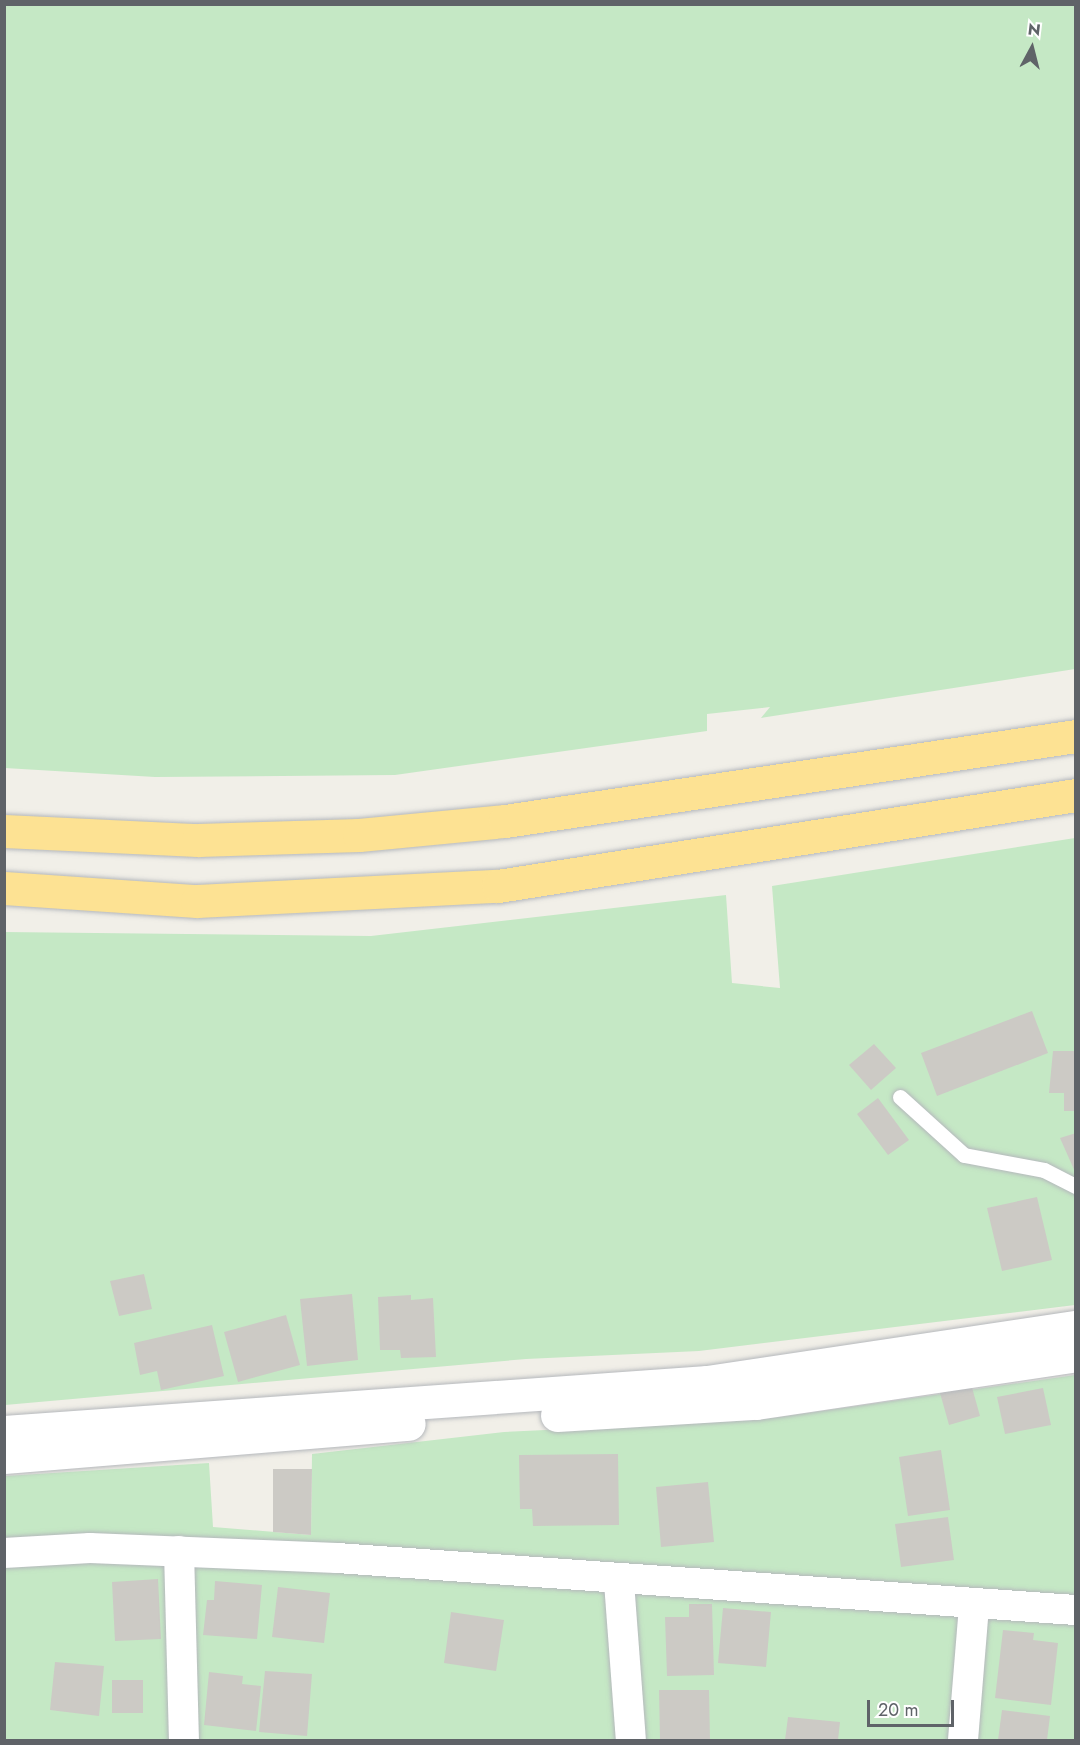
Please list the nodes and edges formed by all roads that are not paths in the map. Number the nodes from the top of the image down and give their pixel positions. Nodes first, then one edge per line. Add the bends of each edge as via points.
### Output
1 (1076, 735) edge
2 (1076, 795) edge
3 (4, 831) edge
4 (4, 888) edge
5 (900, 1097) dead end
6 (1076, 1186) edge
7 (1076, 1326) edge
8 (1076, 1355) edge
9 (4, 1432) edge
10 (4, 1457) edge
11 (179, 1551) junction
12 (4, 1553) edge
13 (619, 1581) junction
14 (974, 1605) junction
15 (1076, 1610) edge
16 (183, 1740) edge
17 (631, 1740) edge
18 (963, 1740) edge

1 - 3 highway via 505,821 358,835 198,840
2 - 4 highway via 498,886 197,901
5 - 6 lane via 964,1155 1044,1170
7 - 9 main road via 707,1382
8 - 10 main road via 756,1403 438,1422
11 - 12 street
11 - 13 street via 337,1558
11 - 16 street
13 - 14 street
13 - 17 street
14 - 15 street
14 - 18 street

